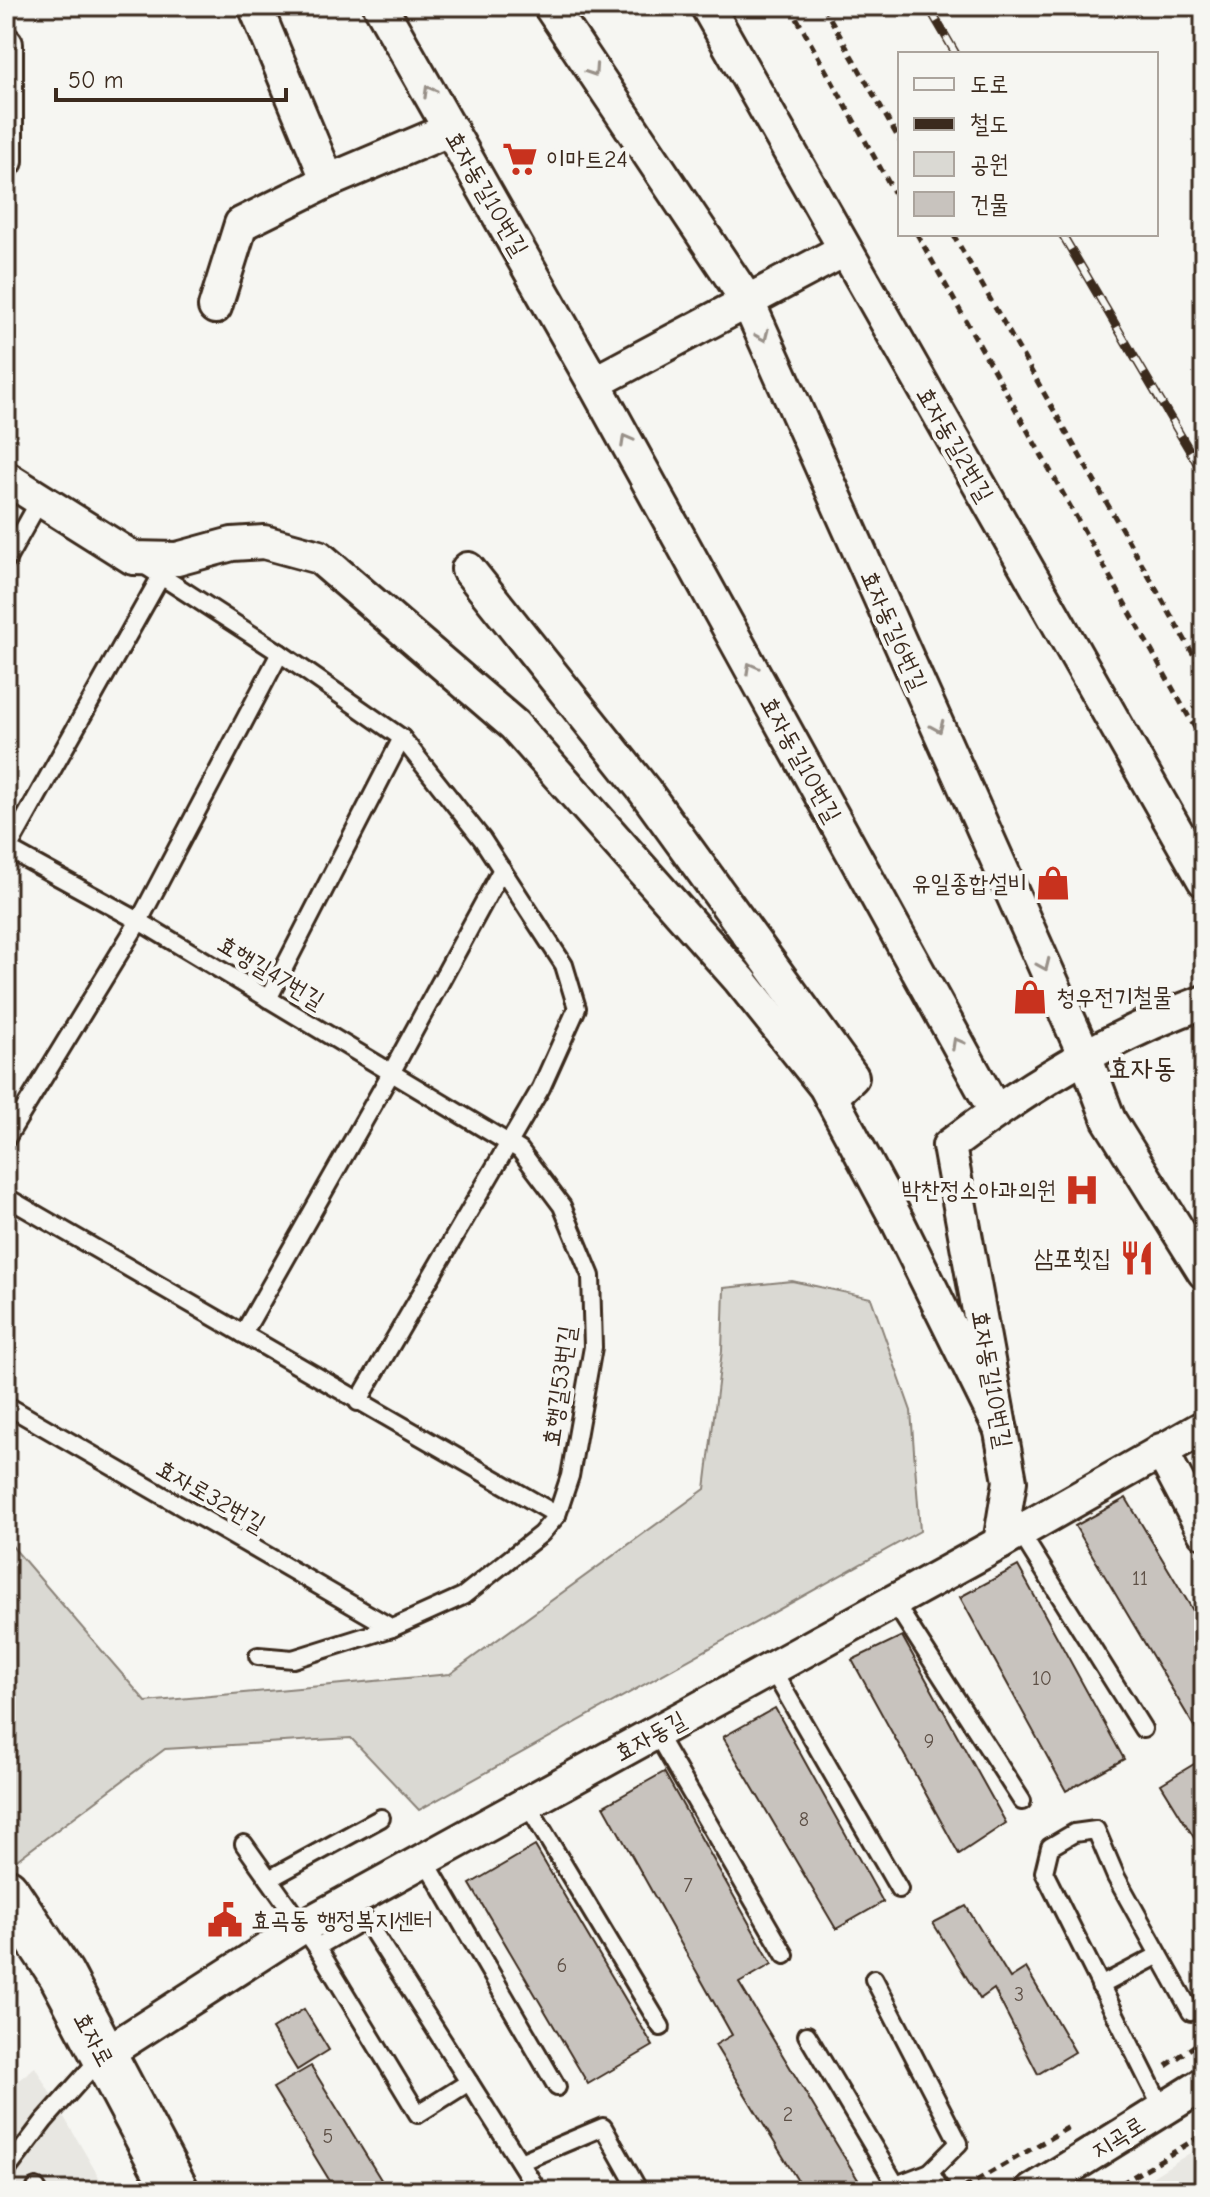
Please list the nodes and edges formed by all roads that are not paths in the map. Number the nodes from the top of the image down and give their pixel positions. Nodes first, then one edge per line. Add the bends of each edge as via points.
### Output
1 (255, 6) edge
2 (380, 6) edge
3 (550, 6) edge
4 (707, 6) edge
5 (6, 44) edge
6 (451, 129) junction
7 (6, 161) edge
8 (328, 181) junction
9 (844, 250) junction
10 (748, 302) junction
11 (215, 307) dead end
12 (594, 383) junction
13 (6, 478) edge
14 (40, 500) junction
15 (133, 558) junction
16 (6, 561) edge
17 (468, 569) dead end
18 (161, 576) junction
19 (280, 653) junction
20 (402, 738) junction
21 (7, 850) edge
22 (502, 869) junction
23 (1204, 880) edge
24 (139, 921) junction
25 (268, 999) junction
26 (1204, 1002) edge
27 (1085, 1056) junction
28 (391, 1073) junction
29 (831, 1097) junction
30 (995, 1111) junction
31 (6, 1139) edge
32 (508, 1144) junction
33 (6, 1197) edge
34 (1204, 1272) edge
35 (243, 1334) junction
36 (358, 1402) junction
37 (6, 1405) edge
38 (1204, 1427) edge
39 (1001, 1430) junction
40 (1161, 1450) junction
41 (557, 1515) junction
42 (1204, 1532) edge
43 (1010, 1538) junction
44 (894, 1602) junction
45 (392, 1628) junction
46 (258, 1656) dead end
47 (772, 1669) junction
48 (1143, 1729) dead end
49 (656, 1733) junction
50 (1022, 1801) dead end
51 (527, 1804) junction
52 (381, 1818) dead end
53 (244, 1844) dead end
54 (425, 1860) junction
55 (269, 1879) junction
56 (899, 1889) dead end
57 (6, 1891) edge
58 (310, 1937) junction
59 (785, 1955) dead end
60 (1159, 1955) junction
61 (874, 1979) dead end
62 (1100, 1986) junction
63 (1191, 2012) dead end
64 (661, 2027) dead end
65 (807, 2035) dead end
66 (103, 2055) junction
67 (469, 2082) junction
68 (1204, 2084) edge
69 (557, 2087) dead end
70 (1163, 2110) junction
71 (520, 2162) junction
72 (6, 2171) edge
73 (930, 2172) junction
74 (176, 2191) edge
75 (538, 2191) edge
76 (639, 2191) edge
77 (941, 2191) edge
78 (1032, 2191) edge

1 - 8 street
6 -> 2 street, 효자동길10번길
3 -> 10 street, 효자동길6번길
4 - 9 street, 효자동길2번길
5 - 7 street
6 - 8 street
6 - 12 street, 효자동길10번길
8 - 11 street via 241,224
9 - 10 street
9 - 23 street, 효자동길2번길
10 - 12 street
10 -> 27 street, 효자동길6번길
30 -> 12 street, 효자동길10번길
13 - 14 street
14 - 15 street
14 - 16 lane
15 - 18 lane
15 - 29 street via 177,559 232,544 264,542 319,557 514,725 740,980
17 - 29 street via 644,790 852,1077
18 - 19 lane
18 - 21 lane
19 - 20 lane
19 - 24 lane
20 - 22 lane
20 - 25 lane
21 - 24 lane, 효행길47번길
22 - 28 lane
22 - 32 lane via 564,965 577,1008 541,1088
24 - 25 lane, 효행길47번길
24 - 31 lane
25 - 28 lane, 효행길47번길
26 - 27 street
27 - 30 street
27 - 34 street, 효자동길6번길 via 1109,1120
28 - 32 lane, 효행길47번길
28 - 35 lane
29 - 39 street
30 - 39 street, 효자동길10번길 via 949,1146
32 - 36 lane
32 - 41 lane, 효행길53번길 via 520,1150 562,1206 591,1276 593,1347 570,1476
33 - 35 lane
35 - 36 lane
36 - 41 lane
37 - 45 lane, 효자로32번길
38 - 40 street, 효자동길
39 - 43 street, 효자동길10번길 via 1010,1481
40 - 42 street
40 - 43 street, 효자동길
41 - 45 lane via 463,1596
43 - 44 street, 효자동길
43 - 48 lane
44 - 47 street, 효자동길
44 - 50 lane
45 - 46 lane via 293,1659
47 - 49 street, 효자동길
47 - 56 lane
49 - 51 street, 효자동길
49 - 59 lane
51 - 54 street, 효자동길
51 - 64 lane
52 - 55 lane
53 - 55 lane
54 - 58 street, 효자동길
54 - 69 lane
55 - 58 lane
57 - 66 street, 효자로 via 61,1974
58 - 66 street, 효자동길
58 - 67 lane via 365,1919
58 - 67 lane via 418,2114
60 - 62 lane
60 - 62 lane via 1096,1830 1074,1833 1050,1847 1044,1872
60 - 63 lane
61 - 73 lane via 959,2143
62 - 70 lane
65 - 73 lane via 896,2185
66 - 72 lane
66 - 74 street, 효자로
67 - 71 lane
68 - 70 street, 지곡로
70 - 78 street, 지곡로
71 - 75 lane
71 - 76 lane via 603,2127
73 - 77 lane

